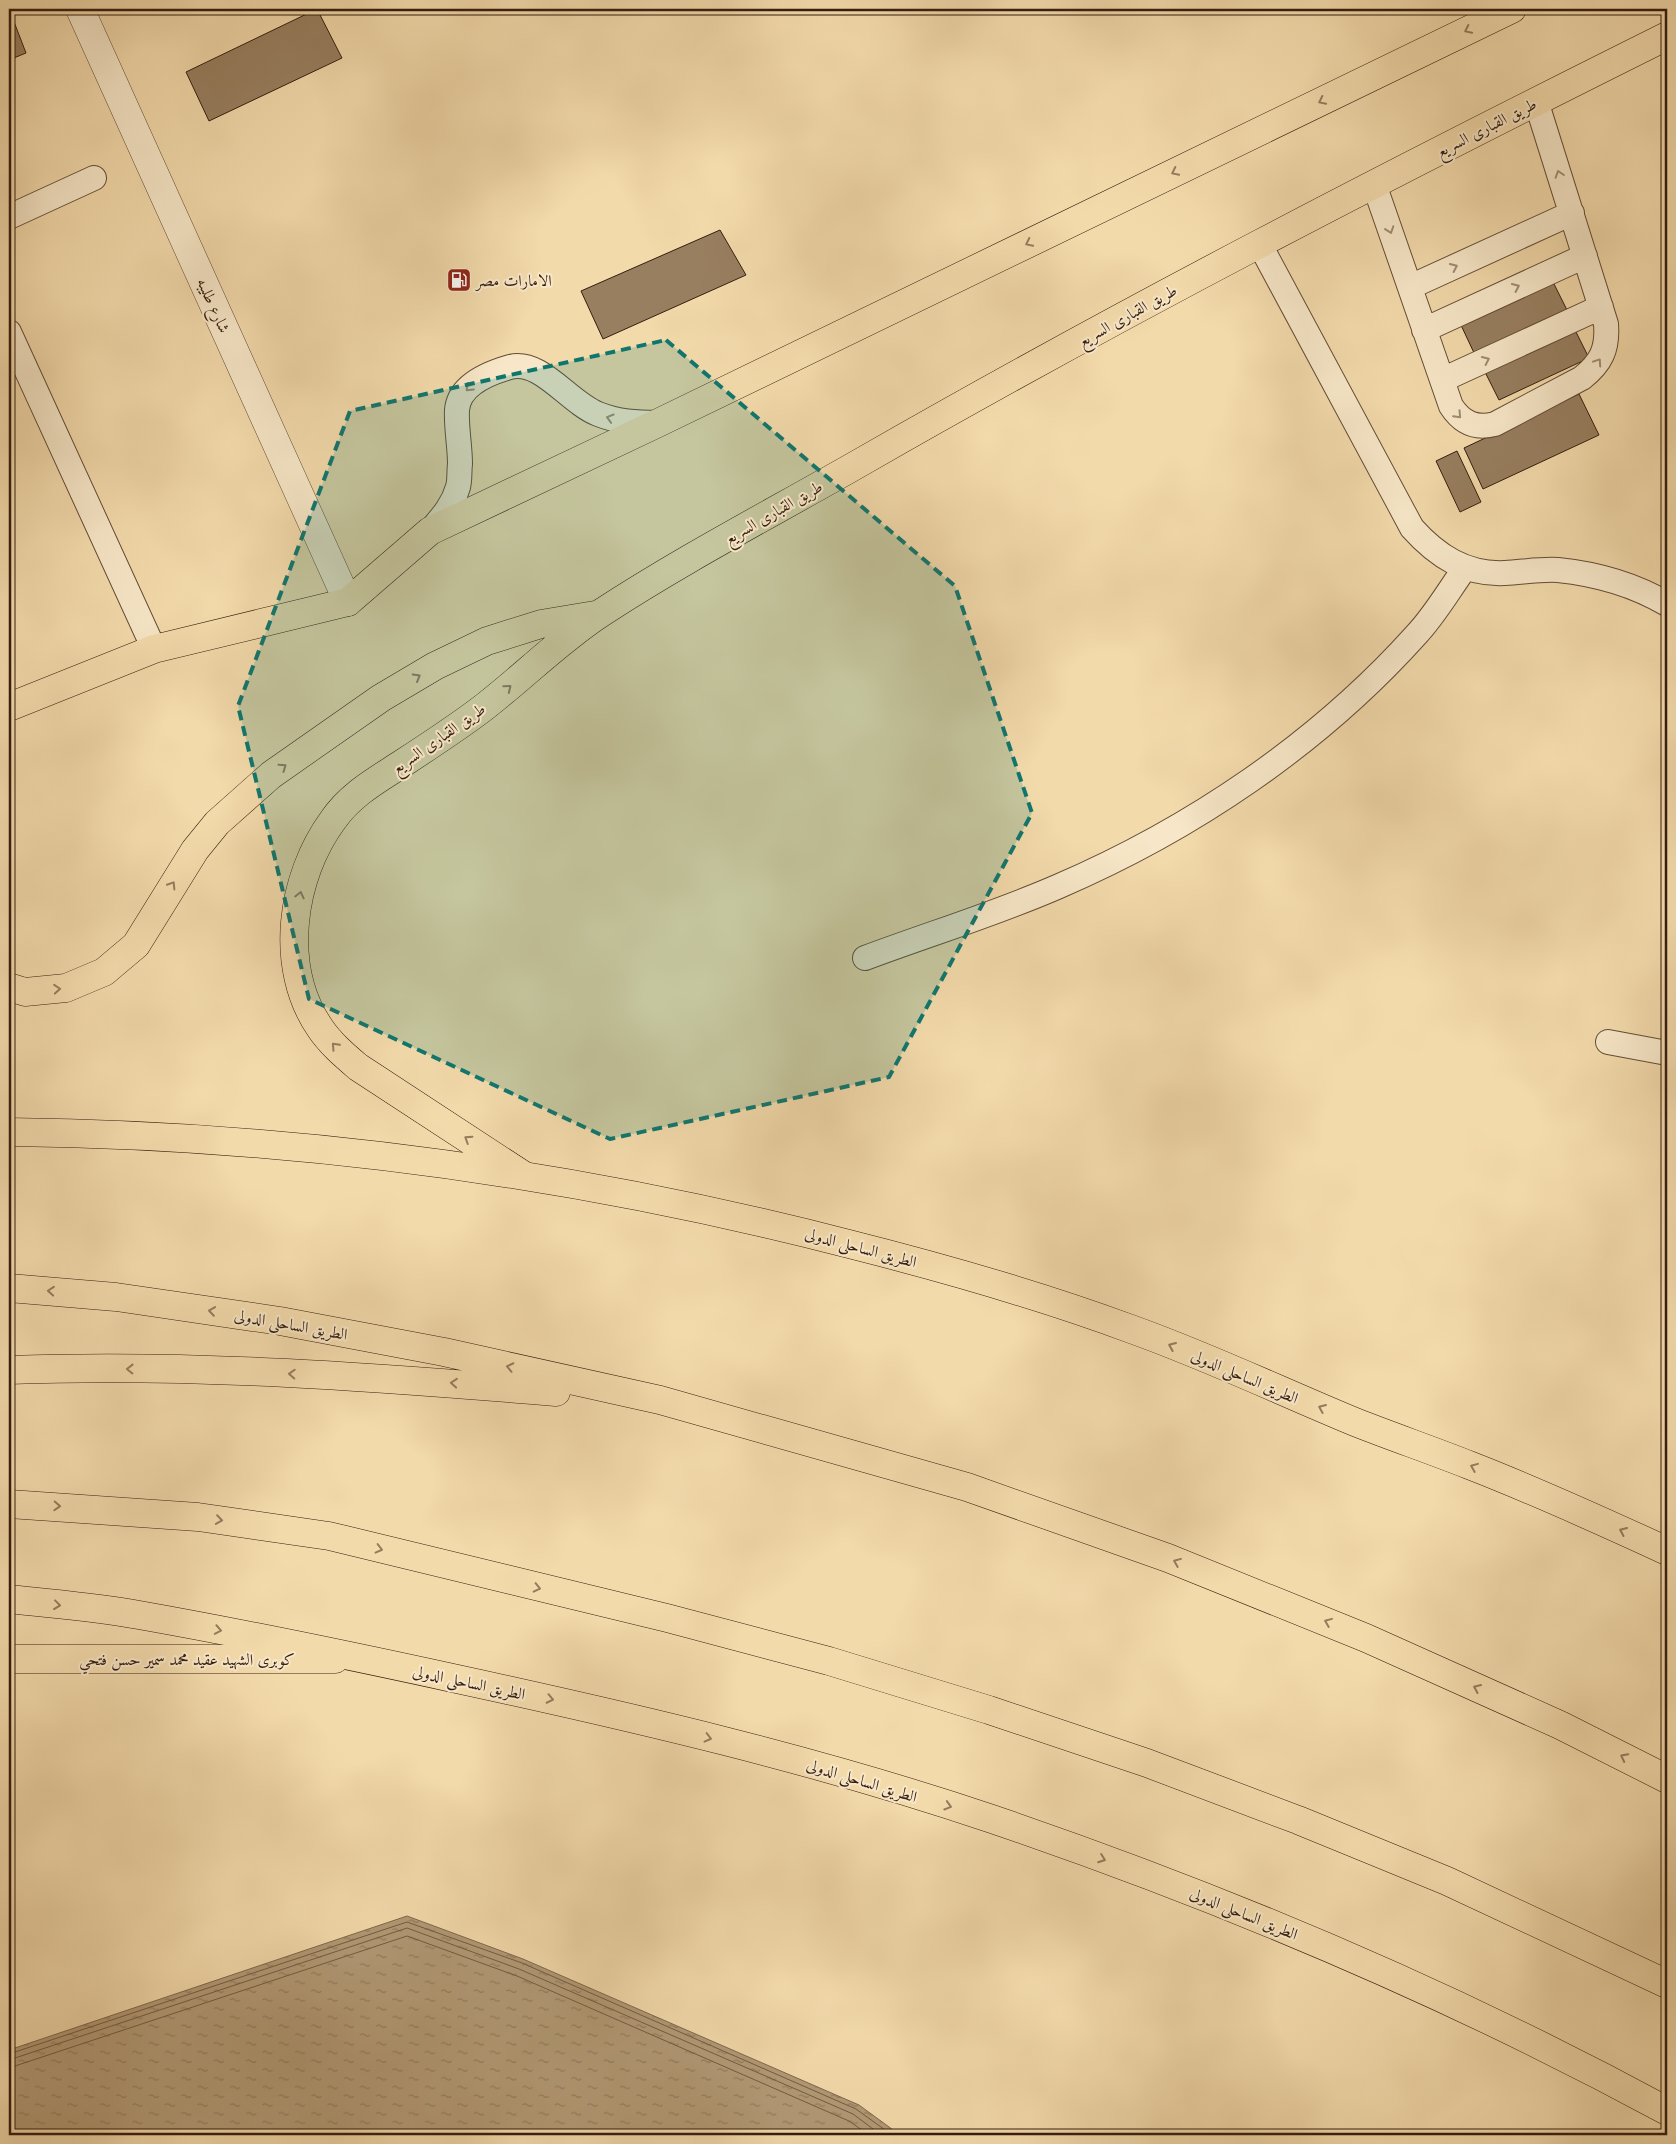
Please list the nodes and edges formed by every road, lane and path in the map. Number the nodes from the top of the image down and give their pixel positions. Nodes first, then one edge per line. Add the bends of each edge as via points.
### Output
1 (80, 9) edge
2 (1512, 9) edge
3 (1667, 36) edge
4 (1536, 101) junction
5 (94, 178) dead end
6 (1374, 184) junction
7 (1572, 213) junction
8 (9, 217) edge
9 (1259, 243) junction
10 (1585, 256) junction
11 (1410, 287) junction
12 (1601, 307) junction
13 (1424, 330) junction
14 (9, 332) edge
15 (1442, 380) junction
16 (658, 423) junction
17 (430, 531) junction
18 (1465, 568) junction
19 (348, 602) junction
20 (1667, 604) edge
21 (597, 615) junction
22 (154, 649) junction
23 (11, 701) edge
24 (866, 958) dead end
25 (9, 987) edge
26 (1608, 1042) dead end
27 (1667, 1053) edge
28 (9, 1132) edge
29 (524, 1175) junction
30 (9, 1288) edge
31 (9, 1370) edge
32 (660, 1400) junction
33 (9, 1504) edge
34 (1667, 1551) edge
35 (9, 1599) edge
36 (9, 1659) edge
37 (366, 1659) junction
38 (1667, 1779) edge
39 (1667, 1984) edge
40 (1667, 2111) edge

1 - 19 street, شارع طليبه
2 -> 16 main road
3 - 4 main road, طريق القبارى السريع
4 - 6 main road, طريق القبارى السريع
7 -> 4 lane
5 - 8 lane
6 - 9 main road, طريق القبارى السريع
6 -> 11 lane
7 - 10 lane
11 -> 7 lane
9 - 18 lane via 1412,528 1428,546
9 - 21 main road, طريق القبارى السريع via 943,415
10 - 12 lane
13 -> 10 lane
11 - 13 lane
15 -> 12 lane
15 -> 12 lane via 1451,406 1461,418 1485,427 1495,424 1595,368 1607,340
13 - 15 lane
14 - 22 lane
16 - 17 main road
16 -> 17 lane via 626,423 596,414 570,398 540,371 528,366 504,369 469,386 461,397 457,410 459,486 448,510
17 - 19 main road
18 - 20 lane via 1485,573 1556,570 1588,574 1619,581
18 - 24 lane via 1418,634 1365,687 1310,736 1251,780 1123,857 1056,888
19 - 22 main road
25 -> 21 main road via 25,992 66,988 104,972 136,945 195,850 217,823 271,776 381,698 435,666 487,641 541,624
29 -> 21 main road, طريق القبارى السريع via 358,1067 337,1048 318,1026 305,1001 295,942 296,912 303,879 316,848 333,819 356,793 480,710
22 - 23 main road
26 - 27 lane
28 - 29 main road, الطريق الساحلى الدولى via 111,1133 249,1142 387,1156
34 -> 29 main road, الطريق الساحلى الدولى via 1470,1465 1097,1317 898,1256 780,1226
32 -> 30 main road, الطريق الساحلى الدولى via 280,1320 116,1297
32 -> 31 main road via 392,1378 204,1370
38 -> 32 main road, الطريق الساحلى الدولى via 1560,1726 1366,1638 1168,1558 967,1487
33 -> 39 main road via 198,1517 329,1536 829,1661 1147,1763 1298,1820 1446,1881
35 -> 37 main road, الطريق الساحلى الدولى via 135,1614
36 - 37 main road, كوبرى الشهيد عقيد محمد سمير حسن فتحي
37 -> 40 main road, الطريق الساحلى الدولى via 574,1704 784,1756 990,1819 1193,1892 1392,1974 1587,2068

